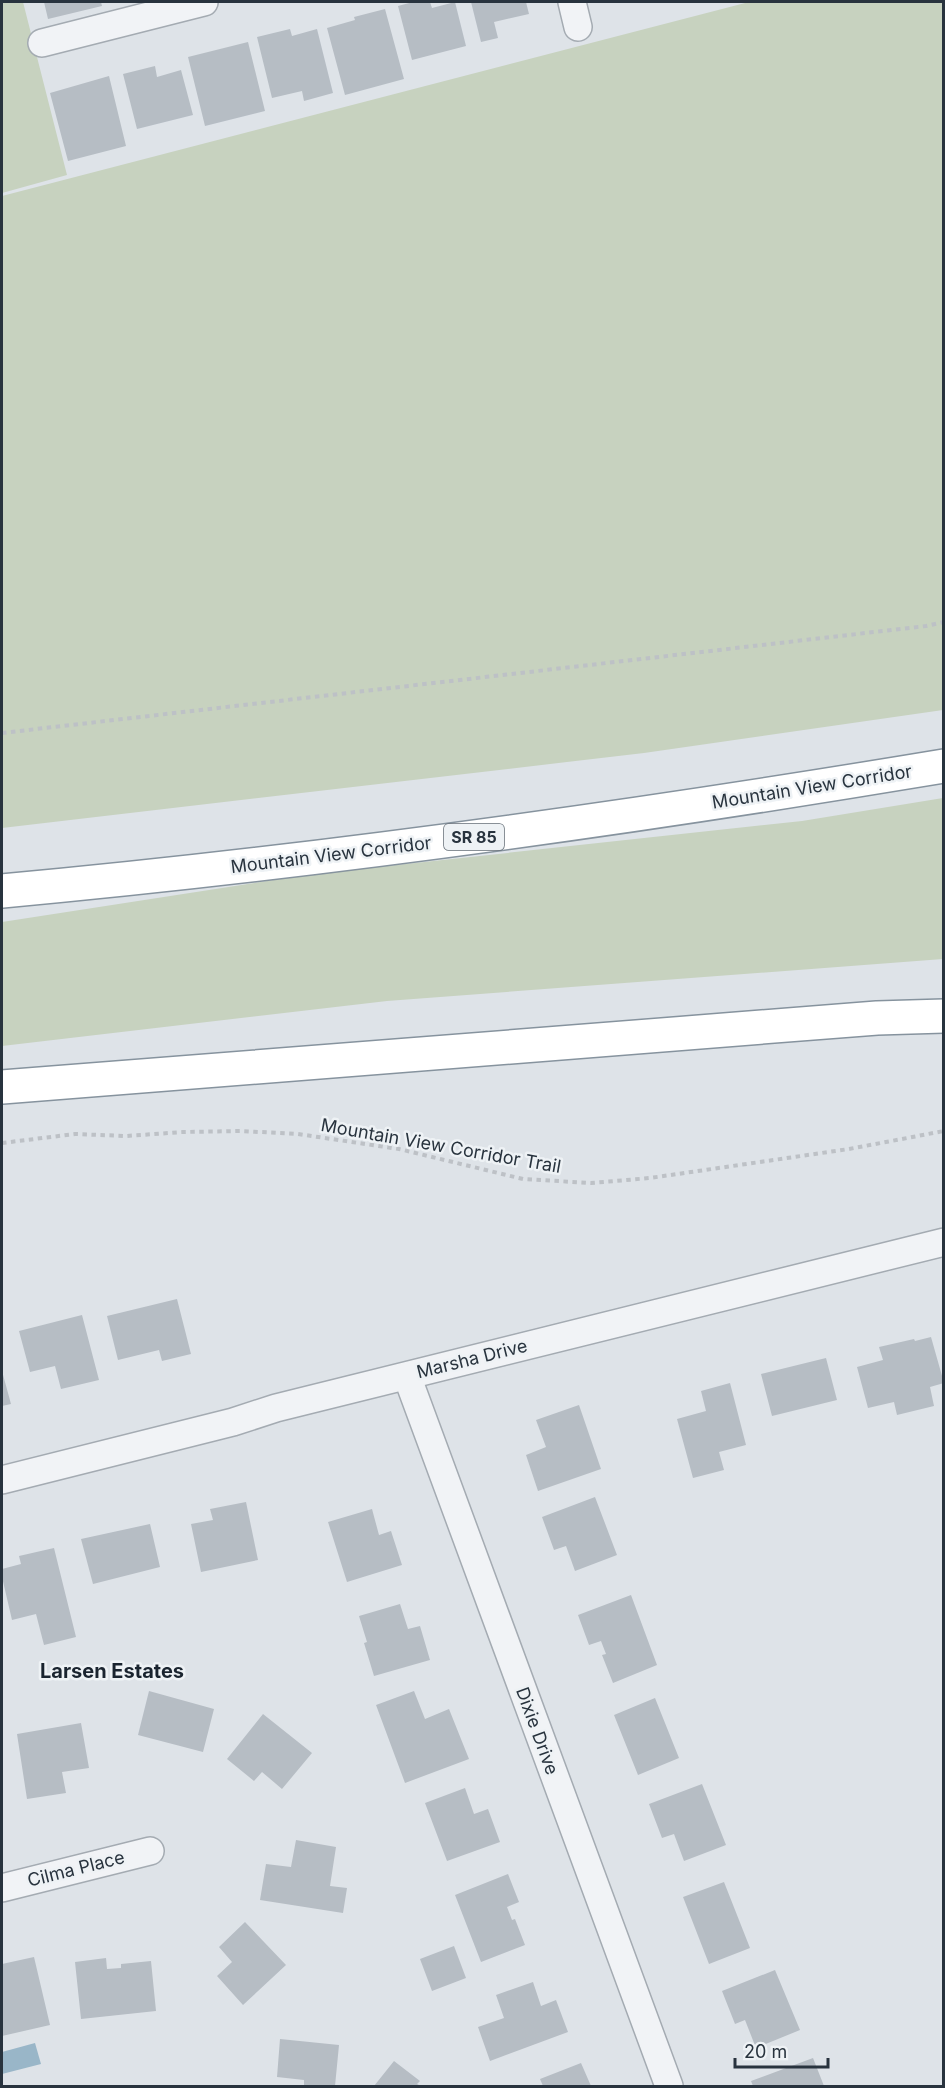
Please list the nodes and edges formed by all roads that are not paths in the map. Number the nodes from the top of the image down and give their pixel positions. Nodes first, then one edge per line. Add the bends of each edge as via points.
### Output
1 (204, 2) edge
2 (153, 8) edge
3 (42, 43) dead end
4 (944, 766) edge
5 (2, 891) edge
6 (944, 1016) edge
7 (2, 1087) edge
8 (944, 1242) edge
9 (407, 1376) junction
10 (2, 1480) edge
11 (150, 1851) dead end
12 (2, 1888) edge
13 (669, 2086) edge

1 - 2 street
2 - 3 street
4 - 5 highway, Mountain View Corridor / SR 85 via 545,828 326,857
6 - 7 highway
8 - 9 street, Marsha Drive
9 - 10 street, Marsha Drive
9 - 13 street, Dixie Drive
11 - 12 street, Cilma Place

